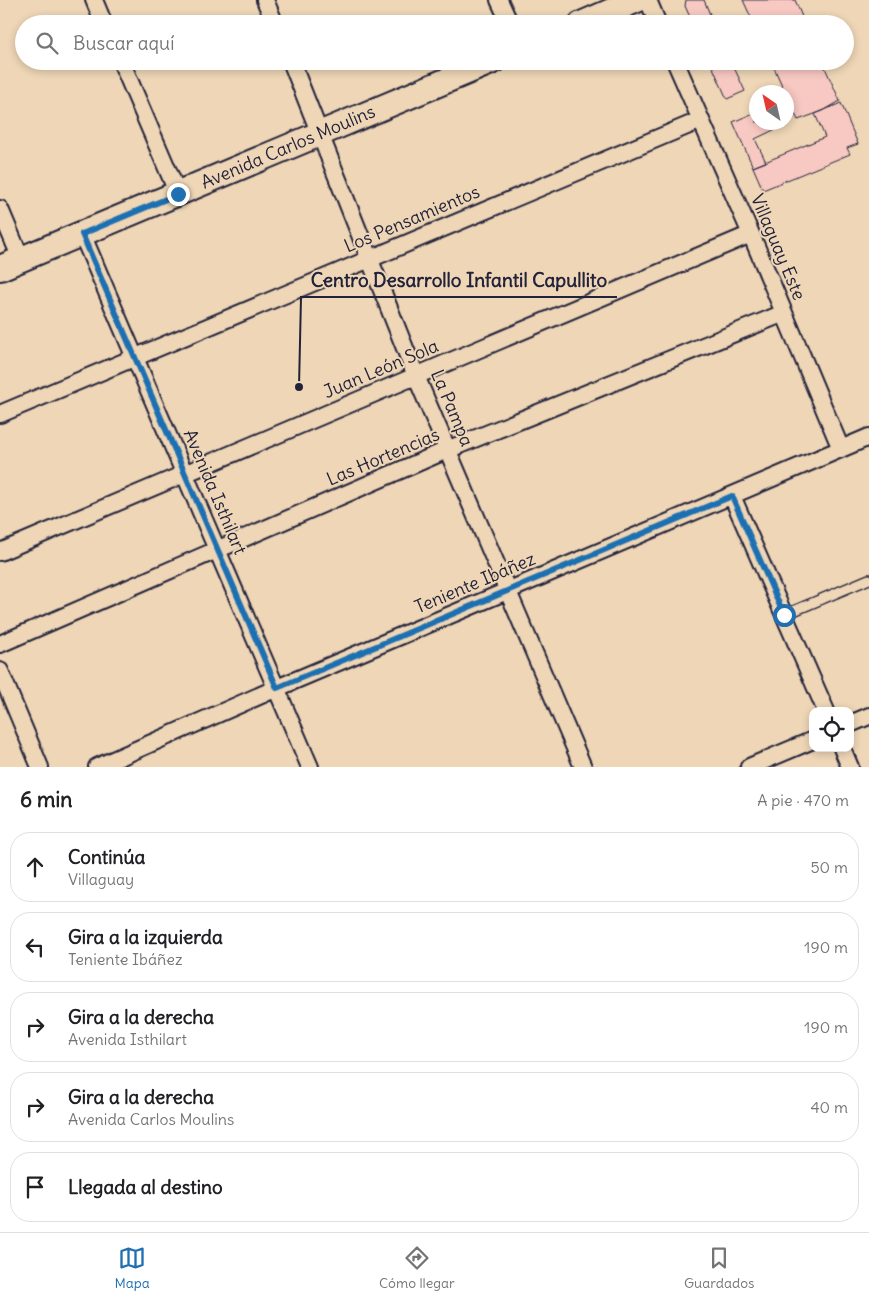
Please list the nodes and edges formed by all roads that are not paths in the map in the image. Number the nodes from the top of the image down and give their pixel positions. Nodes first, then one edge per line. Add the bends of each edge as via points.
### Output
1 (94, 0) edge
2 (499, 0) edge
3 (637, 0) edge
4 (648, 0) edge
5 (269, 1) edge
6 (100, 15) edge
7 (273, 15) edge
8 (506, 15) edge
9 (602, 15) edge
10 (654, 15) edge
11 (124, 70) edge
12 (295, 70) edge
13 (472, 70) edge
14 (679, 70) edge
15 (701, 120) junction
16 (320, 134) junction
17 (178, 194) junction
18 (0, 209) edge
19 (82, 234) junction
20 (751, 234) junction
21 (370, 258) junction
22 (10, 263) edge
23 (784, 313) junction
24 (135, 357) junction
25 (416, 376) junction
26 (0, 414) edge
27 (869, 437) edge
28 (841, 449) junction
29 (448, 450) junction
30 (184, 474) junction
31 (732, 496) junction
32 (217, 550) junction
33 (0, 552) edge
34 (869, 579) edge
35 (507, 592) junction
36 (784, 615) junction
37 (0, 644) edge
38 (0, 672) edge
39 (277, 688) junction
40 (824, 707) edge
41 (869, 716) edge
42 (854, 722) edge
43 (809, 742) edge
44 (844, 752) edge
45 (40, 767) edge
46 (97, 767) edge
47 (310, 767) edge
48 (583, 767) edge
49 (749, 767) edge
50 (850, 767) edge

1 - 6 street
2 - 8 street
3 - 9 street
4 - 10 street
5 - 7 street
11 - 17 street
12 - 16 street, La Pampa
13 - 16 street, Avenida Carlos Moulins
14 - 15 street, Villaguay Este
15 - 20 street, Villaguay Este
15 - 21 street, Los Pensamientos
16 - 17 street, Avenida Carlos Moulins
16 - 21 street, La Pampa
17 - 19 street, Avenida Carlos Moulins
18 - 22 street
19 - 22 street, Avenida Carlos Moulins
19 - 24 street, Avenida Isthilart
20 - 23 street, Villaguay Este
20 - 25 street, Juan León Sola
21 - 24 street, Los Pensamientos
21 - 25 street, La Pampa
23 - 28 street, Villaguay Este
23 - 29 street, Las Hortencias
24 - 26 street, Los Pensamientos
24 - 30 street, Avenida Isthilart
25 - 29 street, La Pampa
25 - 30 street, Juan León Sola
27 - 28 street, Teniente Ibáñez
28 - 31 street, Teniente Ibáñez
29 - 32 street, Las Hortencias
29 - 35 street, La Pampa
30 - 32 street, Avenida Isthilart
30 - 33 street, Juan León Sola
31 - 35 street, Teniente Ibáñez
31 - 36 street
32 - 37 street, Las Hortencias
32 - 39 street, Avenida Isthilart
34 - 36 lane
35 - 39 street, Teniente Ibáñez
35 - 48 street, La Pampa
36 - 40 street
38 - 45 street
39 - 46 street, Teniente Ibáñez
39 - 47 street, Avenida Isthilart
41 - 42 street
43 - 49 street
44 - 50 street

